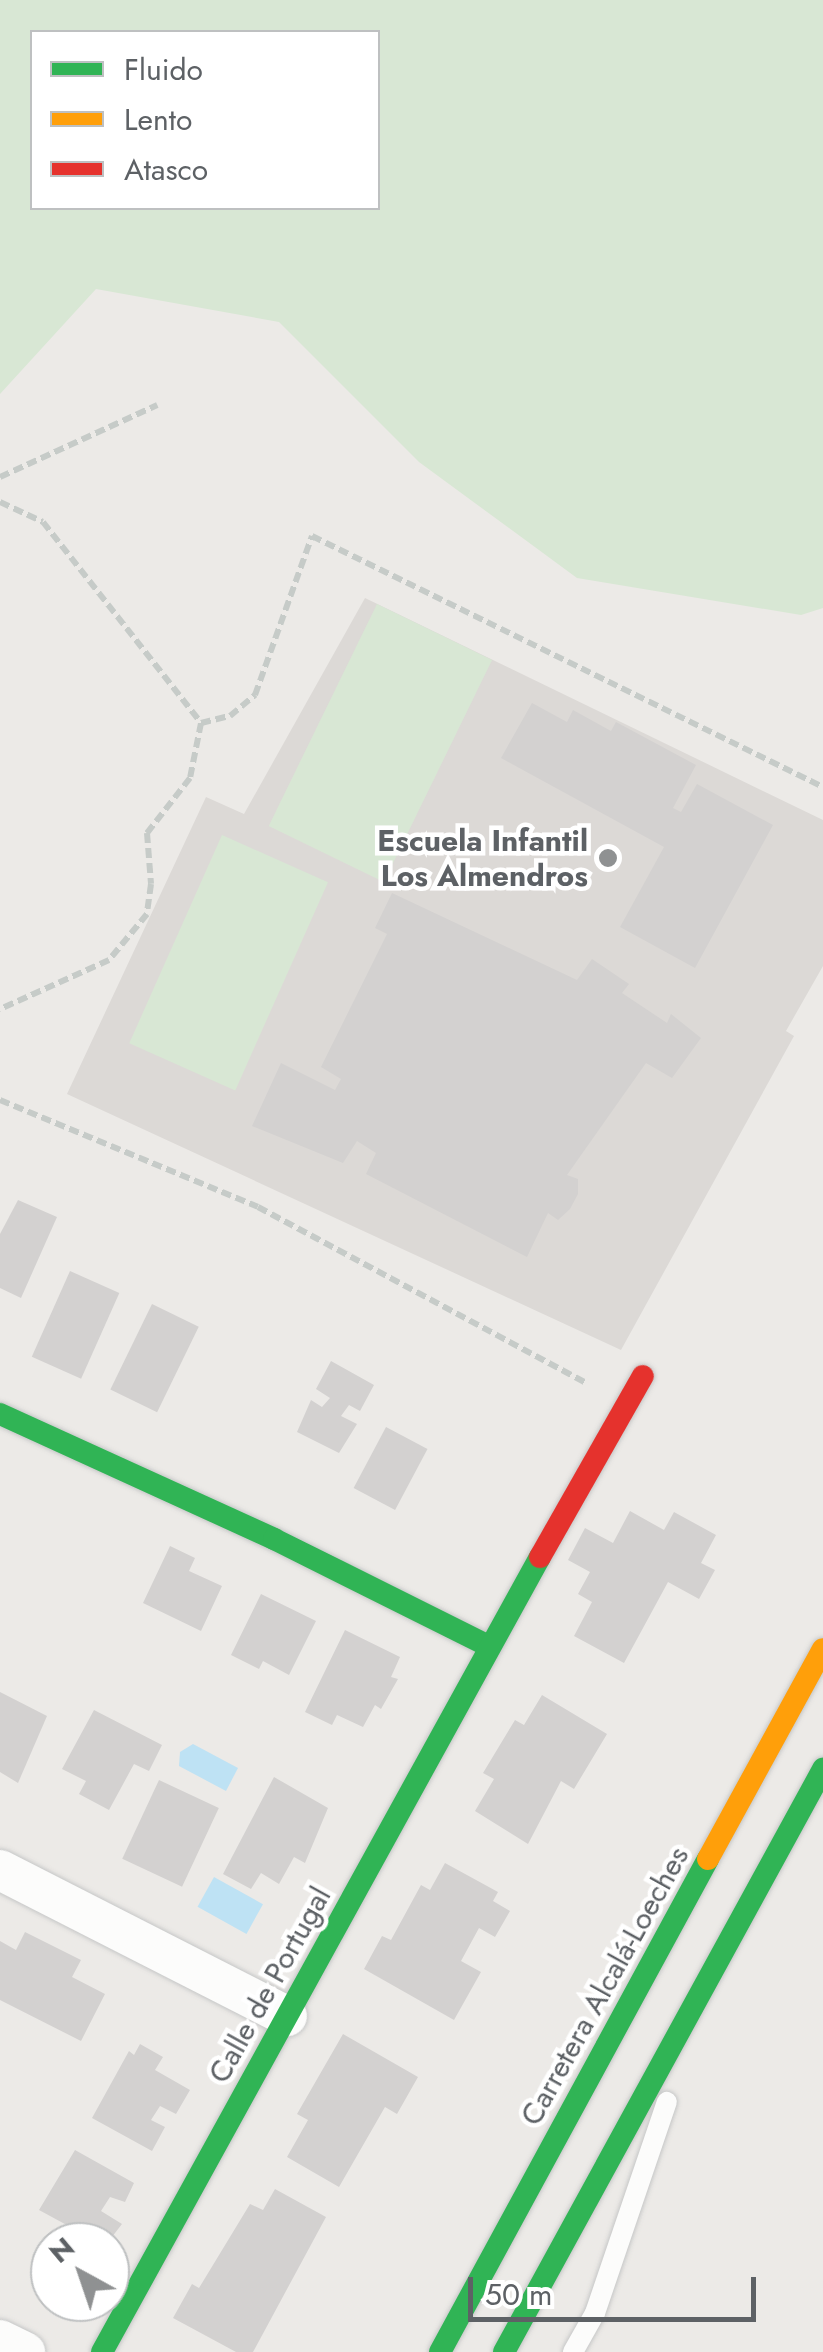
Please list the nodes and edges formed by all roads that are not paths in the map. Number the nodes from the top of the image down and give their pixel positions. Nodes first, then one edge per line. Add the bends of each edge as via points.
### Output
1 (643, 1376) dead end
2 (0, 1414) edge
3 (490, 1646) junction
4 (823, 1649) edge
5 (823, 1768) edge
6 (0, 1870) edge
7 (702, 1991) junction
8 (286, 2016) junction
9 (0, 2340) edge
10 (25, 2352) edge
11 (102, 2352) edge
12 (440, 2352) edge
13 (504, 2352) edge
14 (573, 2352) edge

1 - 3 street, Calle de Portugal
2 - 3 street
3 - 8 street, Calle de Portugal
4 - 12 street, Carretera Alcalá-Loeches
5 - 7 street
6 - 8 street
7 - 13 street
7 - 14 lane via 595,2313
8 - 11 street, Calle de Portugal
9 - 10 street

